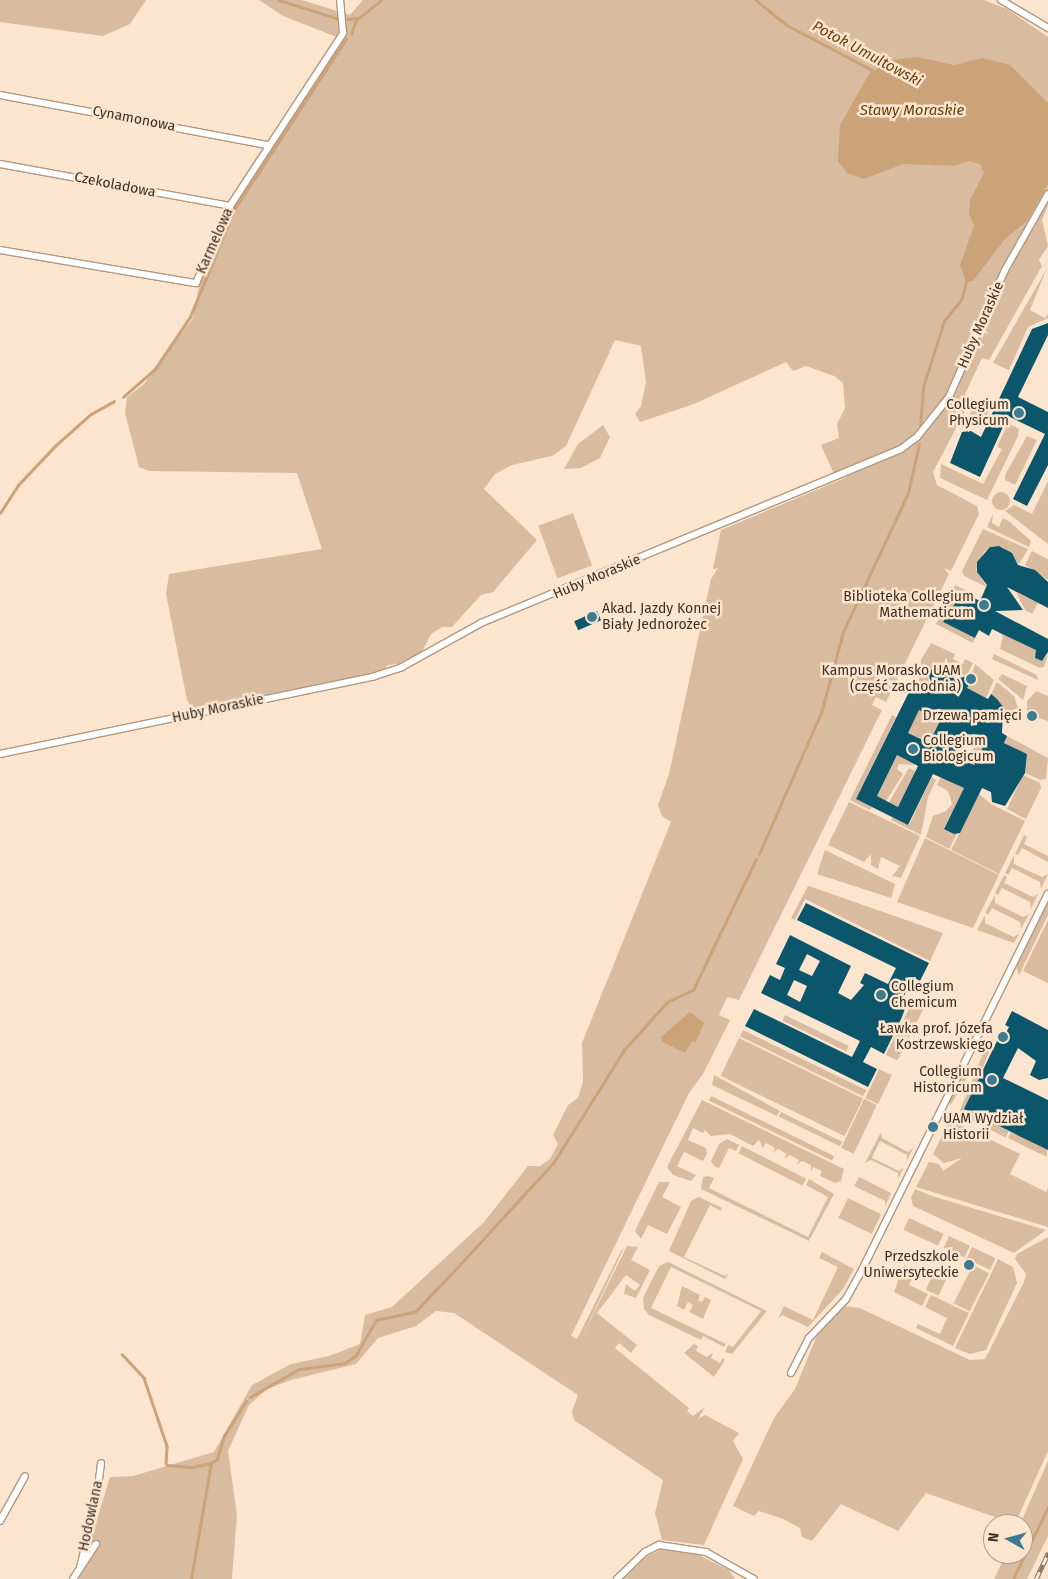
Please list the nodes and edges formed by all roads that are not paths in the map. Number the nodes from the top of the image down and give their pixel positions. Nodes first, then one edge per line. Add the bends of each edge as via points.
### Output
1 (340, 0) edge
2 (1001, 0) edge
3 (1048, 28) edge
4 (0, 95) edge
5 (268, 145) junction
6 (0, 164) edge
7 (1048, 194) edge
8 (230, 206) junction
9 (0, 250) edge
10 (0, 754) edge
11 (1048, 894) edge
12 (791, 1372) dead end
13 (101, 1463) dead end
14 (24, 1476) dead end
15 (0, 1521) edge
16 (96, 1544) dead end
17 (80, 1568) junction
18 (73, 1579) edge
19 (618, 1579) edge
20 (754, 1579) edge

1 - 5 street, Karmelowa via 343,33
2 - 3 street
4 - 5 street, Cynamonowa
5 - 8 street, Karmelowa
6 - 8 street, Czekoladowa
7 - 10 street, Huby Moraskie via 1005,270 949,397 917,438 901,449 454,634 402,667 375,676
8 - 9 street, Karmelowa via 196,283
11 - 12 street via 860,1274 846,1299 832,1310 809,1338
13 - 17 street, Hodowlana via 97,1496
14 - 15 street
16 - 17 street, Hodowlana
17 - 18 street, Hodowlana
19 - 20 street via 645,1552 659,1545 706,1552

